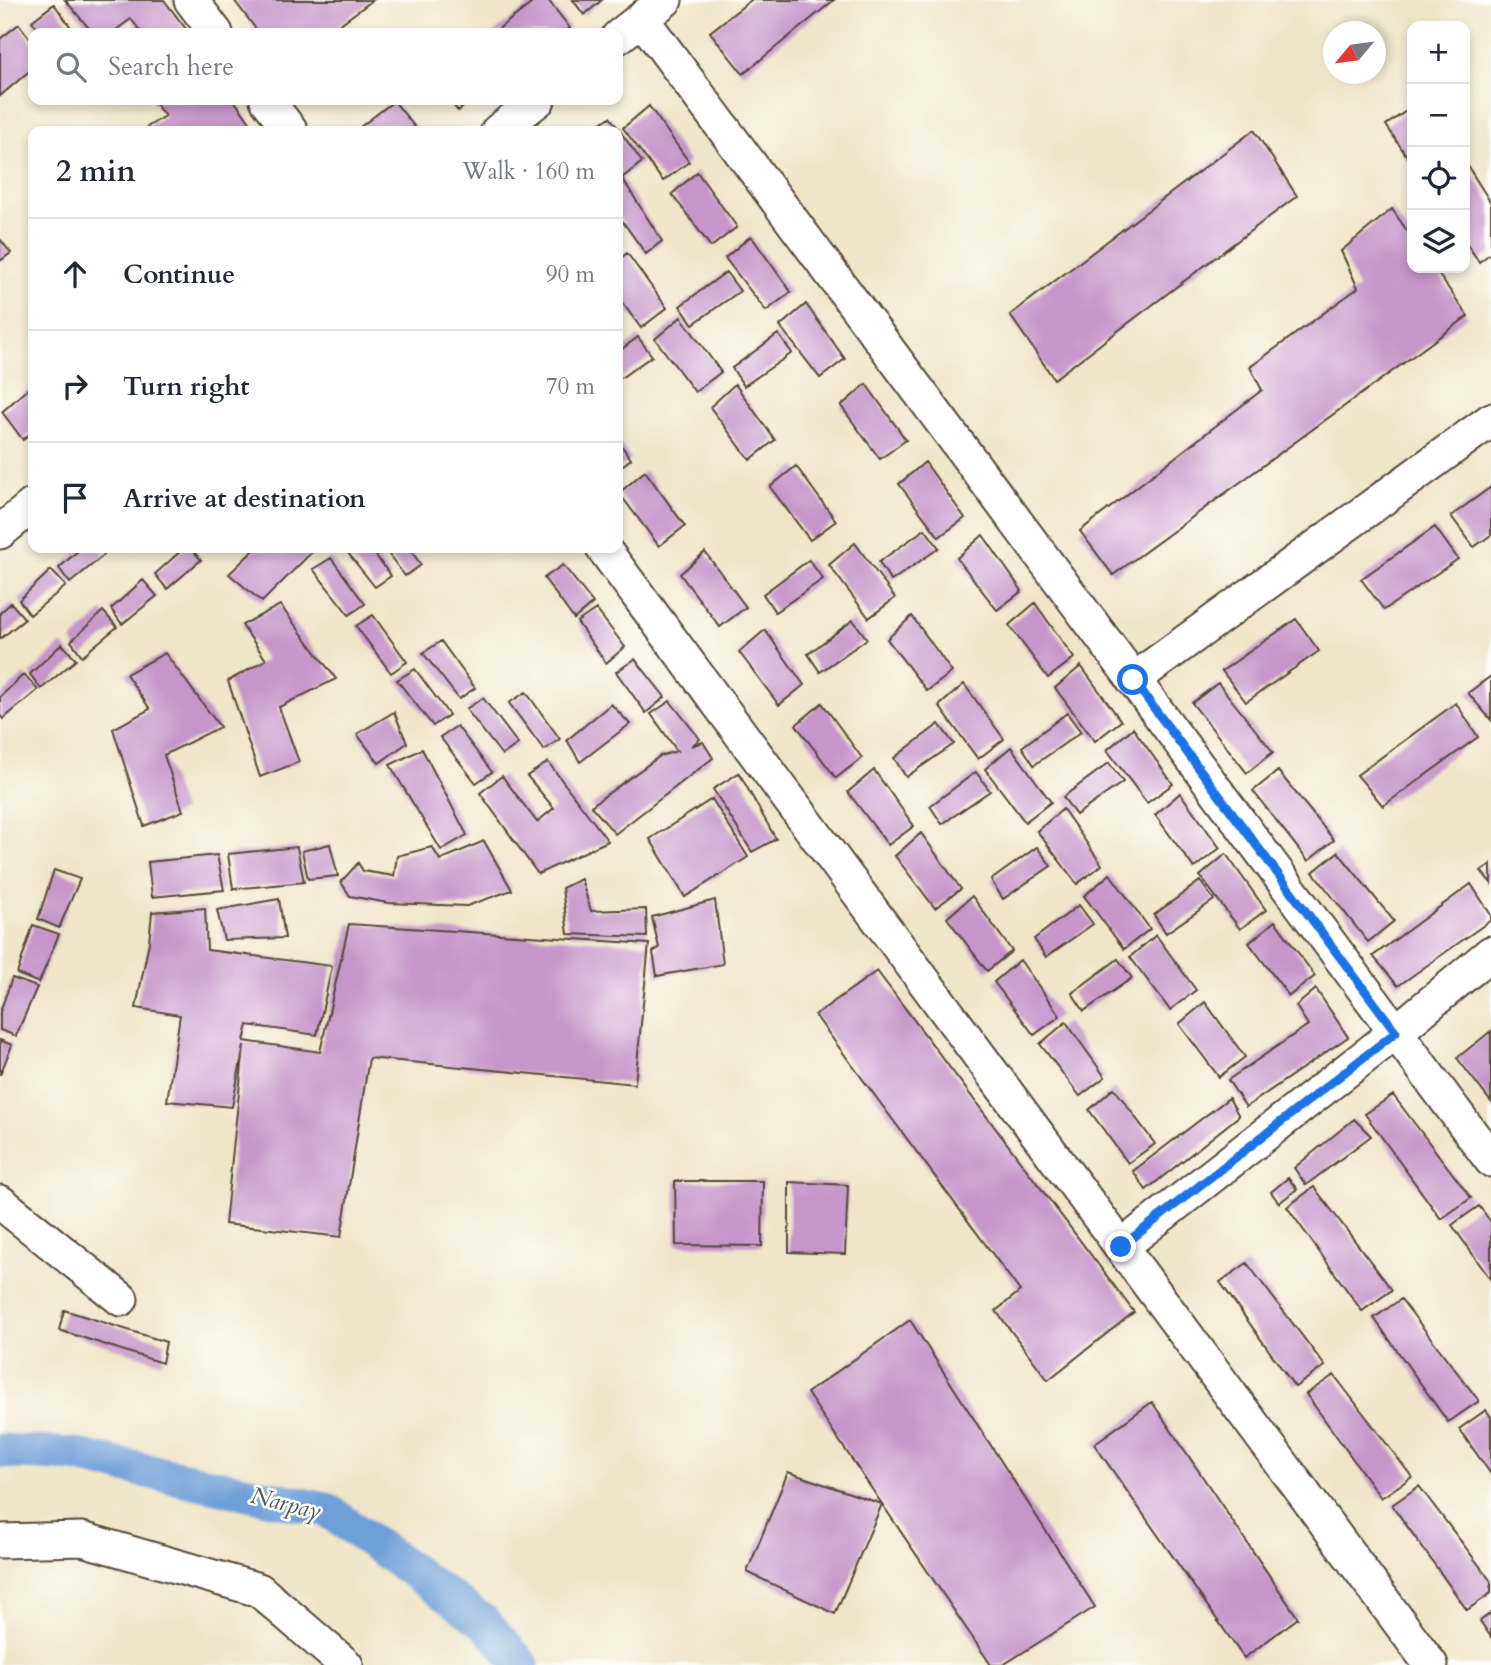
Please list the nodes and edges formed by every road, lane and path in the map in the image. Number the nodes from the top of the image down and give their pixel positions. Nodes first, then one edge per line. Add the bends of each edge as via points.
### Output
1 (191, 0) edge
2 (641, 19) edge
3 (212, 28) edge
4 (271, 105) edge
5 (532, 105) edge
6 (287, 126) edge
7 (504, 126) edge
8 (1491, 420) edge
9 (28, 509) edge
10 (0, 532) edge
11 (607, 553) edge
12 (1133, 680) junction
13 (1491, 953) edge
14 (1396, 1032) junction
15 (1491, 1160) edge
16 (0, 1202) edge
17 (1121, 1247) junction
18 (121, 1298) dead end
19 (0, 1541) edge
20 (346, 1665) edge
21 (1431, 1665) edge

1 - 3 street
2 - 12 street
4 - 6 street
5 - 7 street
8 - 12 street
9 - 10 street
11 - 17 street
12 - 14 street
13 - 14 street
14 - 15 street
14 - 17 street
16 - 18 street
17 - 21 street
19 - 20 street via 82,1539 259,1590

